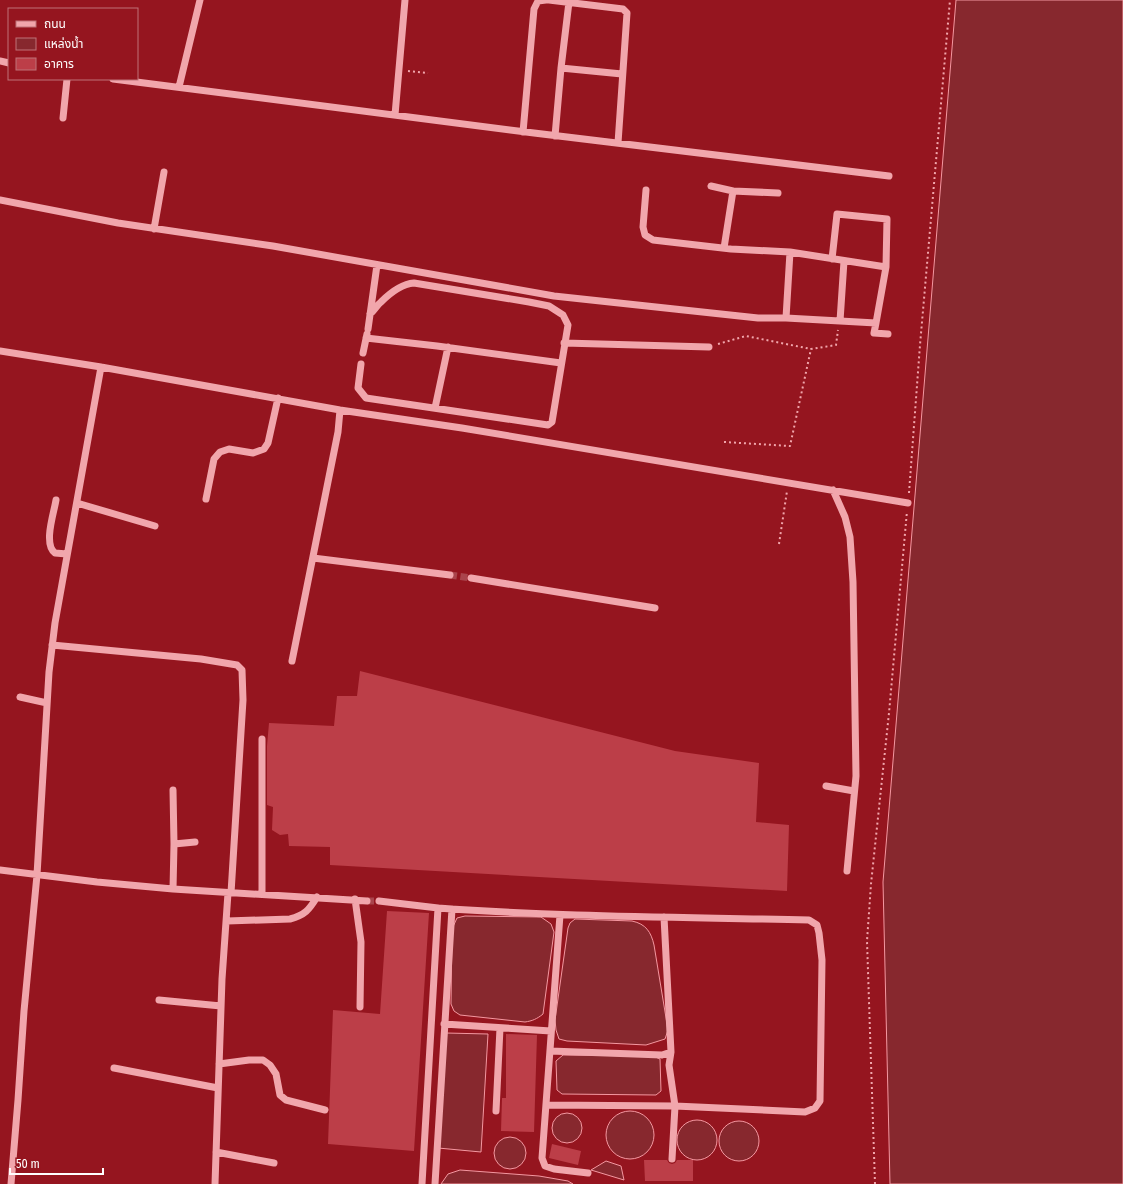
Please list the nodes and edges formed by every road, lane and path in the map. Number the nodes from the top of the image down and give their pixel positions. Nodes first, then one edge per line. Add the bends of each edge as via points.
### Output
1 (200, 0) edge
2 (405, 0) edge
3 (546, 0) edge
4 (549, 0) edge
5 (950, 0) edge
6 (569, 2) junction
7 (561, 68) junction
8 (398, 71) junction
9 (428, 73) dead end
10 (622, 74) junction
11 (67, 80) edge
12 (121, 80) edge
13 (179, 87) junction
14 (395, 115) junction
15 (63, 118) dead end
16 (523, 132) junction
17 (555, 136) junction
18 (618, 143) junction
19 (164, 172) dead end
20 (889, 176) dead end
21 (711, 186) dead end
22 (646, 190) dead end
23 (733, 191) junction
24 (778, 192) dead end
25 (0, 200) edge
26 (154, 229) junction
27 (724, 248) junction
28 (790, 252) junction
29 (832, 259) junction
30 (844, 261) junction
31 (377, 265) junction
32 (886, 267) junction
33 (370, 314) junction
34 (786, 318) junction
35 (840, 321) junction
36 (876, 323) junction
37 (367, 334) junction
38 (888, 334) dead end
39 (564, 344) junction
40 (708, 347) joint
41 (448, 348) junction
42 (811, 349) junction
43 (0, 351) edge
44 (363, 353) dead end
45 (561, 363) junction
46 (361, 364) dead end
47 (101, 367) junction
48 (278, 398) junction
49 (435, 408) junction
50 (340, 410) junction
51 (724, 442) dead end
52 (788, 482) junction
53 (833, 490) junction
54 (206, 499) dead end
55 (56, 500) dead end
56 (77, 503) junction
57 (904, 503) junction
58 (155, 526) dead end
59 (779, 544) dead end
60 (67, 554) junction
61 (313, 558) junction
62 (450, 575) tunnel mouth
63 (471, 578) tunnel mouth
64 (655, 608) dead end
65 (52, 645) junction
66 (292, 661) dead end
67 (20, 697) dead end
68 (47, 703) junction
69 (262, 739) dead end
70 (826, 786) dead end
71 (173, 790) dead end
72 (854, 791) junction
73 (195, 842) dead end
74 (174, 844) junction
75 (0, 870) edge
76 (847, 871) dead end
77 (37, 875) junction
78 (173, 889) junction
79 (229, 893) junction
80 (262, 894) junction
81 (317, 897) junction
82 (355, 899) junction
83 (367, 901) tunnel mouth
84 (379, 901) tunnel mouth
85 (438, 908) junction
86 (452, 909) junction
87 (560, 914) junction
88 (664, 917) junction
89 (227, 921) junction
90 (159, 1000) dead end
91 (221, 1006) junction
92 (360, 1007) dead end
93 (444, 1024) junction
94 (500, 1028) junction
95 (551, 1031) junction
96 (550, 1051) junction
97 (671, 1052) junction
98 (219, 1064) junction
99 (114, 1068) dead end
100 (218, 1088) junction
101 (546, 1105) junction
102 (675, 1106) junction
103 (324, 1110) dead end
104 (496, 1111) dead end
105 (216, 1152) junction
106 (672, 1159) dead end
107 (274, 1163) dead end
108 (588, 1173) dead end
109 (11, 1184) edge
110 (215, 1184) edge
111 (422, 1184) edge
112 (435, 1184) edge
113 (875, 1184) edge

1 - 13 street
2 - 8 street
3 - 16 street via 538,1 534,9
4 - 6 street
5 - 57 path
6 - 7 street
6 - 10 street via 622,9 627,14
7 - 10 street
7 - 17 street
8 - 9 path
8 - 14 street
10 - 18 street
11 - 15 street
12 - 13 street
13 - 14 street
14 - 16 street
16 - 17 street
17 - 18 street
18 - 20 street
19 - 26 street
21 - 23 street
22 - 27 street via 643,227 645,236 653,240
23 - 24 street
23 - 27 street
25 - 26 street
26 - 31 street via 273,246
27 - 28 street
28 - 29 street
28 - 34 street
29 - 30 street
29 - 32 street via 837,214 887,219
30 - 32 street
30 - 35 street
31 - 33 street
31 - 34 street via 554,296 758,318
32 - 36 street
33 - 37 street
33 - 39 street via 381,301 399,288 414,283 549,306 563,315 568,325
34 - 35 street
35 - 36 street
35 - 42 path via 836,345
36 - 38 street via 874,333
37 - 41 street
37 - 44 street
39 - 40 street
39 - 45 street
40 - 42 path via 746,336
41 - 45 street
41 - 49 street
42 - 51 path via 790,446
43 - 47 street
45 - 49 street via 552,422 548,425
46 - 49 street via 358,388 366,398
47 - 48 street
47 - 56 street
48 - 50 street
48 - 54 street via 268,442 264,449 253,453 229,449 220,452 214,459
50 - 52 street
50 - 61 street
52 - 53 street
52 - 59 path
53 - 57 street
53 - 72 street via 845,517 850,537 856,776
55 - 60 street via 49,547 55,553
56 - 58 street
56 - 60 street
57 - 113 path via 889,713 867,941
60 - 65 street
61 - 62 street
61 - 66 street
63 - 64 street
65 - 68 street
65 - 79 street via 201,659 237,665 242,670 243,700
67 - 68 street
68 - 77 street
69 - 80 street
70 - 72 street
71 - 74 street
72 - 76 street
73 - 74 street
74 - 78 street
75 - 77 street
77 - 78 street
77 - 109 street
78 - 79 street
79 - 80 street
79 - 89 street
80 - 81 street
81 - 82 street
81 - 89 street via 308,911 298,917
82 - 83 street
82 - 92 street via 361,942
84 - 85 street
85 - 86 street
85 - 111 street
86 - 87 street
86 - 93 street
87 - 88 street
87 - 95 street
88 - 97 street
88 - 102 street via 809,920 817,925 820,933 822,960 820,1101 815,1108 805,1112
89 - 91 street
90 - 91 street
91 - 98 street
93 - 94 street
93 - 112 street
94 - 95 street
94 - 104 street
95 - 96 street
96 - 97 street via 662,1055
96 - 101 street
97 - 102 street via 669,1065
98 - 100 street
98 - 103 street via 263,1060 276,1074 280,1095 286,1100
99 - 100 street
100 - 105 street
101 - 102 street
101 - 108 street via 542,1158 545,1166
102 - 106 street
105 - 107 street
105 - 110 street

